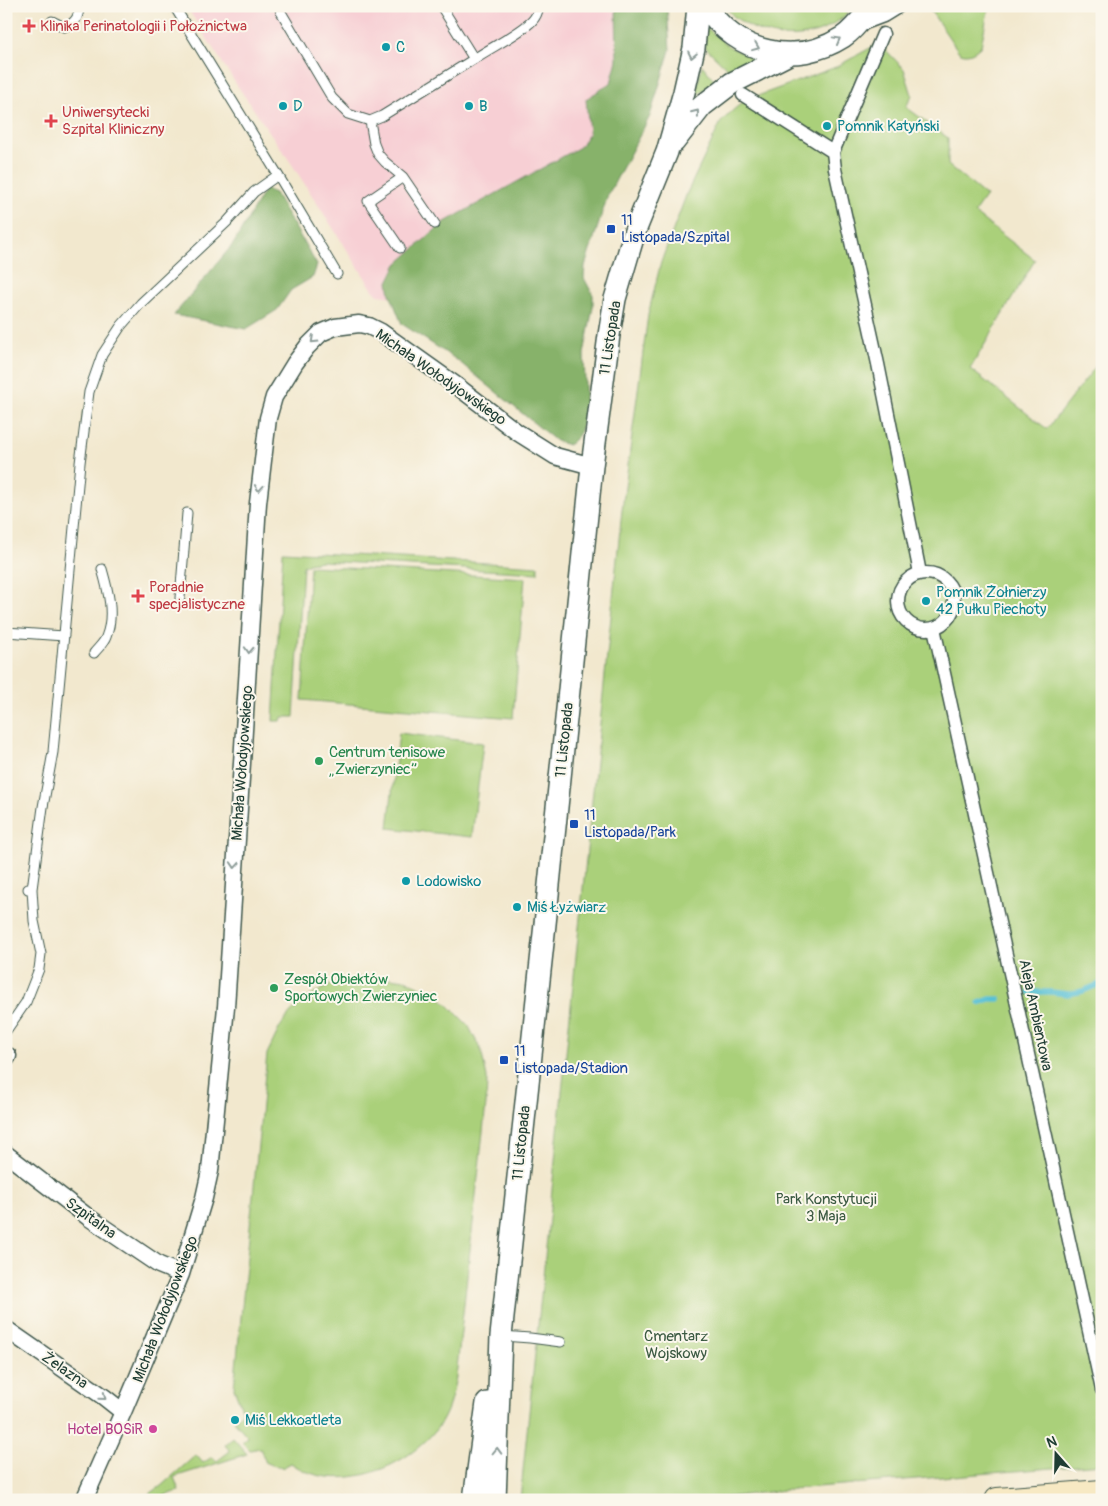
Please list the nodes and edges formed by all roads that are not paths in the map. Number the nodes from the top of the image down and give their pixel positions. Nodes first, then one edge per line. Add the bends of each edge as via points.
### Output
1 (79, 6) edge
2 (174, 6) edge
3 (441, 6) edge
4 (539, 6) edge
5 (698, 6) edge
6 (706, 6) edge
7 (872, 6) edge
8 (896, 6) edge
9 (279, 8) edge
10 (52, 21) dead end
11 (859, 23) junction
12 (883, 34) dead end
13 (791, 54) junction
14 (474, 59) junction
15 (743, 95) dead end
16 (370, 121) junction
17 (667, 152) junction
18 (833, 152) junction
19 (278, 175) junction
20 (402, 178) junction
21 (435, 224) dead end
22 (400, 248) dead end
23 (337, 274) dead end
24 (592, 466) junction
25 (187, 513) dead end
26 (102, 569) dead end
27 (920, 573) junction
28 (180, 598) dead end
29 (934, 628) junction
30 (6, 632) edge
31 (64, 636) junction
32 (94, 653) dead end
33 (6, 1031) edge
34 (6, 1154) edge
35 (182, 1274) junction
36 (6, 1329) edge
37 (501, 1336) junction
38 (560, 1342) dead end
39 (1102, 1390) edge
40 (123, 1412) junction
41 (1102, 1492) edge
42 (84, 1500) edge
43 (474, 1500) edge
44 (495, 1500) edge
45 (997, 1500) edge

1 - 10 lane via 77,18 71,24 64,27
2 - 19 lane
3 - 14 lane
4 - 14 lane via 532,20 522,29
5 -> 17 street, 11 Listopada via 694,48
6 -> 13 street via 736,38 762,50
7 - 11 street
8 - 11 street
9 - 16 lane via 332,98 348,114
13 -> 11 street via 828,45
12 - 18 street
17 -> 13 street, 11 Listopada via 702,106 732,83
14 - 16 lane
15 - 18 street
16 - 20 lane via 378,154
17 - 24 street, 11 Listopada via 635,231 615,299
18 - 27 street
19 - 23 lane
19 - 31 lane via 254,192 141,303 120,326 102,355 87,405
20 - 21 lane
20 - 22 lane via 368,201
24 -> 35 street, Michała Wołodyjowskiego via 555,456 369,326 335,327 321,333 307,347 274,397 268,418 258,503 226,997 210,1171
24 - 37 street, 11 Listopada
25 - 28 lane
26 - 32 lane via 110,602 110,623 106,638
27 - 29 street via 942,577 954,596 950,616
27 - 29 street via 902,585 898,605 903,618 914,627
29 - 39 street, Aleja Ambientowa
30 - 31 lane
31 - 33 lane via 53,752 30,889 41,954 39,969 26,1002
34 - 35 street, Szpitalna via 88,1217 159,1265
35 - 40 street, Michała Wołodyjowskiego
36 -> 40 street, Żelazna
37 - 38 lane
37 - 43 street, 11 Listopada via 484,1414
44 -> 37 street, 11 Listopada
40 - 42 street, Michała Wołodyjowskiego
41 - 45 main road

